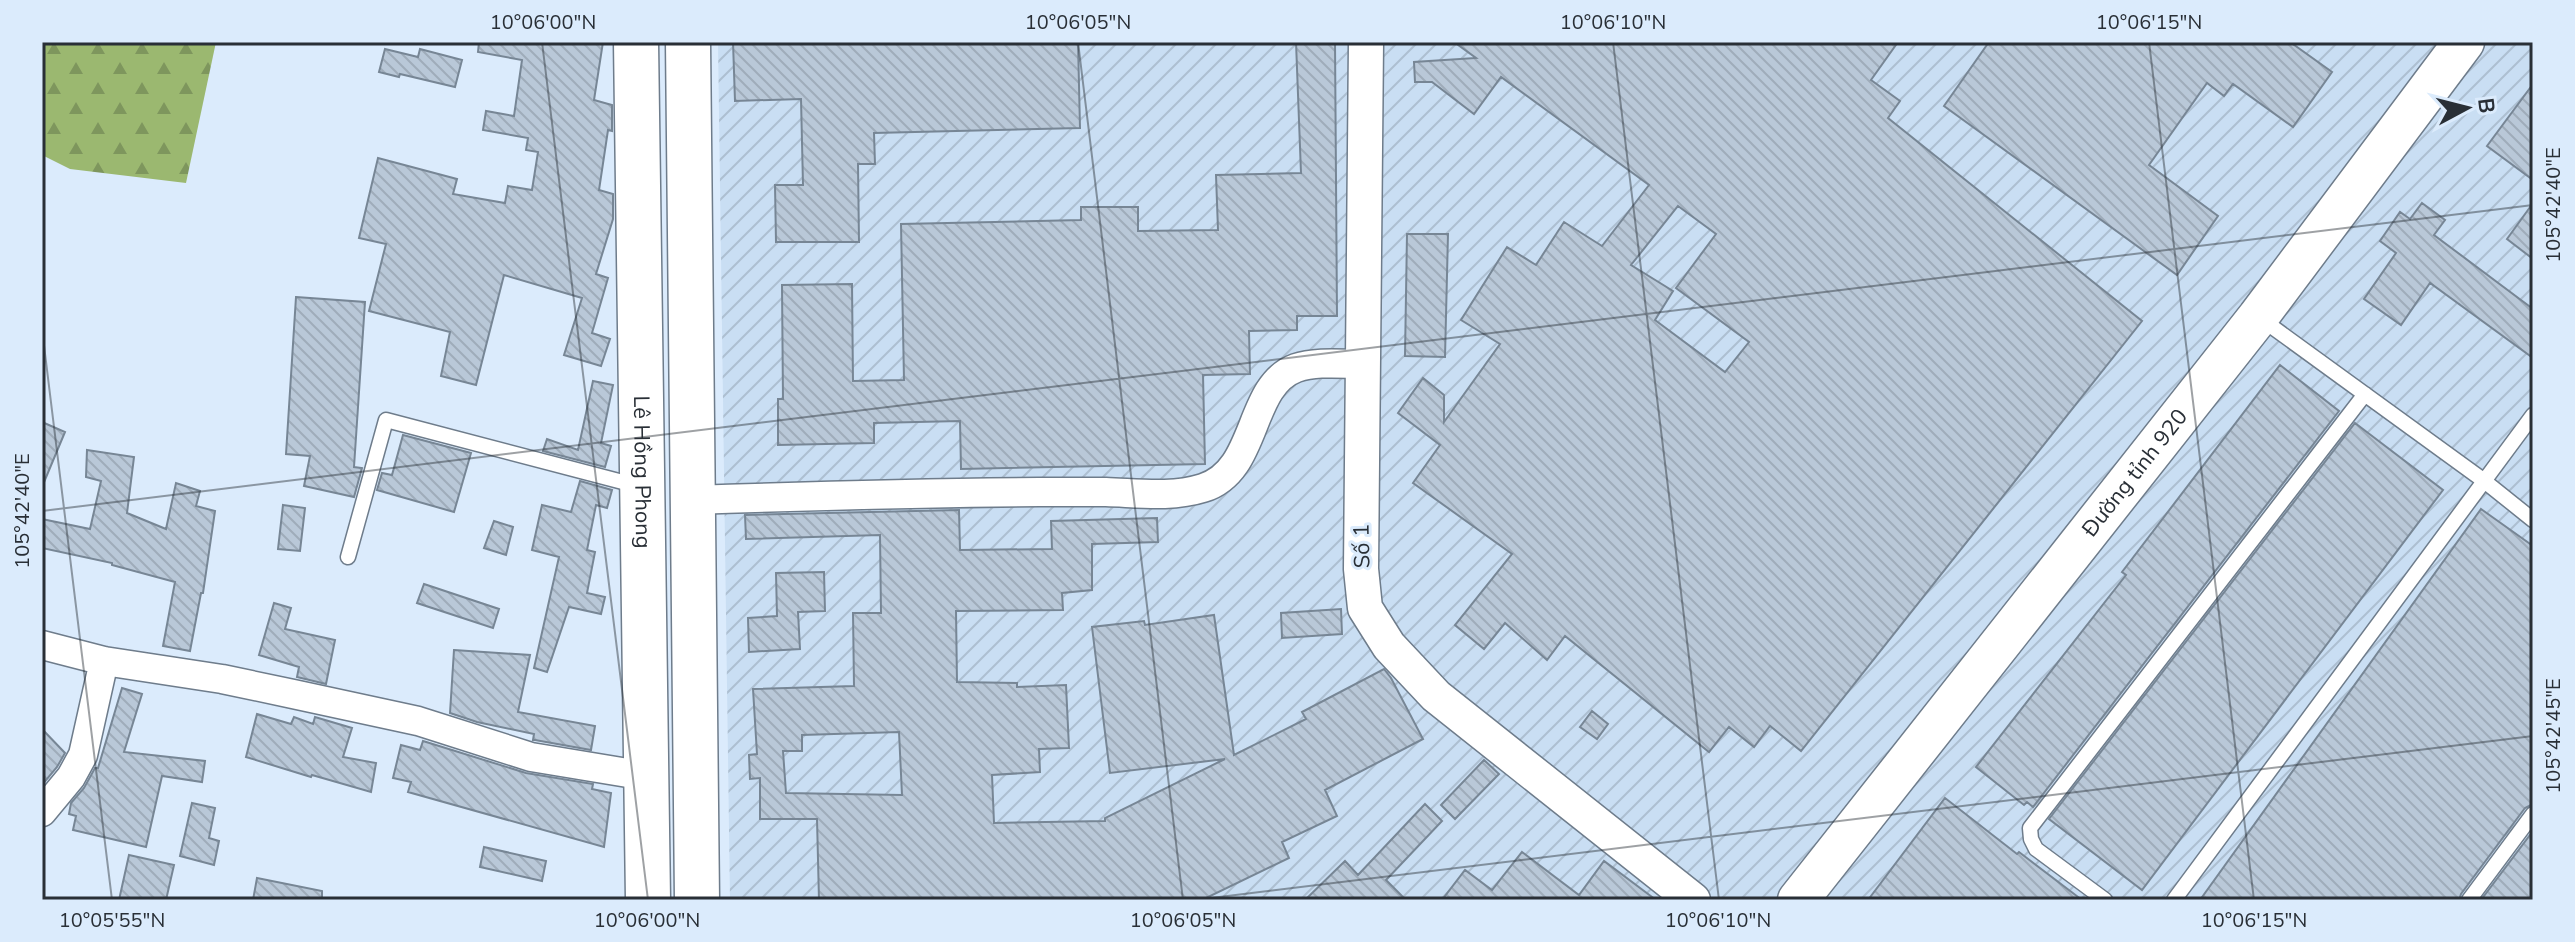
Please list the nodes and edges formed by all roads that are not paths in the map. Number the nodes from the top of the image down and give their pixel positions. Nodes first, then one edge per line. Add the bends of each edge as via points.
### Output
1 (636, 42) edge
2 (688, 42) edge
3 (1366, 42) edge
4 (2464, 42) edge
5 (2258, 317) junction
6 (1363, 364) junction
7 (2365, 394) junction
8 (2533, 415) edge
9 (2483, 480) junction
10 (642, 487) junction
11 (693, 500) junction
12 (2533, 520) edge
13 (348, 557) dead end
14 (42, 645) edge
15 (104, 661) junction
16 (646, 776) junction
17 (42, 812) edge
18 (2533, 814) edge
19 (648, 900) edge
20 (697, 900) edge
21 (1693, 900) edge
22 (1798, 900) edge
23 (2105, 900) edge
24 (2174, 900) edge
25 (2469, 900) edge

1 - 10 highway, Lê Hồng Phong
2 - 11 highway
3 - 6 street, Số 1
4 - 5 main road, Đường tỉnh 920
5 - 7 lane
5 - 22 main road, Đường tỉnh 920
6 - 11 street via 1296,368 1279,380 1258,411 1243,452 1227,475 1204,488 1159,495 900,493
6 - 21 street, Số 1 via 1365,608 1389,646 1436,696
7 - 9 lane
7 - 23 lane via 2030,828 2036,849
8 - 9 lane
9 - 12 lane
9 - 24 lane
10 - 13 lane via 386,420
10 - 16 highway, Lê Hồng Phong
11 - 20 highway
14 - 15 street
15 - 16 street via 293,694 418,721 531,757
15 - 17 street via 83,755
16 - 19 highway, Lê Hồng Phong
18 - 25 lane

